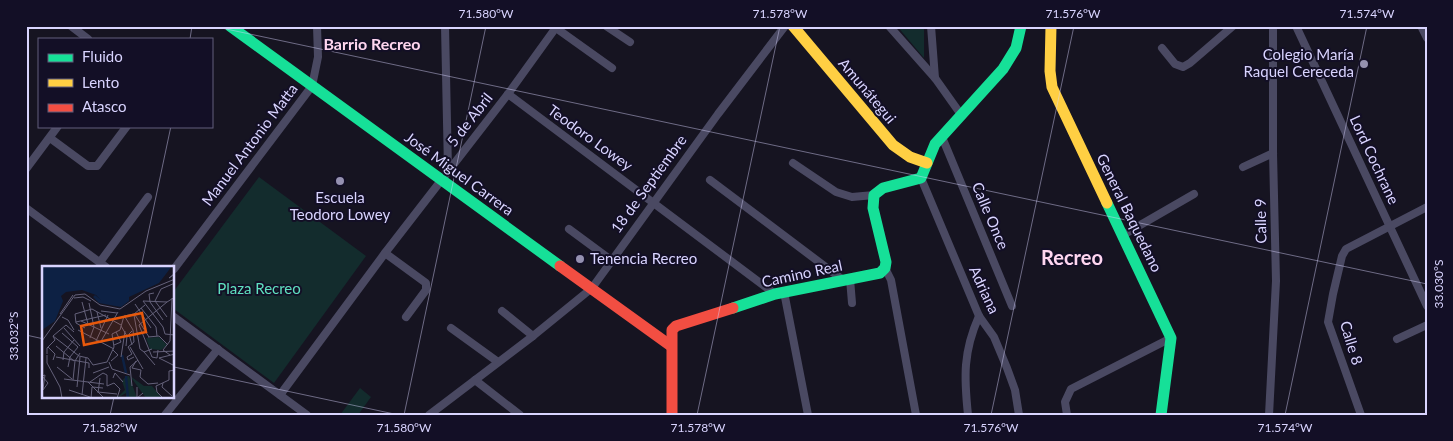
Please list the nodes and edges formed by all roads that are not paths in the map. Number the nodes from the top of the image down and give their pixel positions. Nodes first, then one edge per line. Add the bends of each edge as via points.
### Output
1 (70, 26) edge
2 (230, 26) edge
3 (317, 26) edge
4 (444, 26) edge
5 (606, 26) edge
6 (785, 26) edge
7 (793, 26) edge
8 (889, 26) edge
9 (931, 26) edge
10 (1022, 26) edge
11 (1051, 26) edge
12 (1233, 26) edge
13 (1273, 26) edge
14 (1296, 26) edge
15 (1421, 26) edge
16 (557, 27) edge
17 (87, 38) edge
18 (1427, 38) edge
19 (630, 42) dead end
20 (1162, 48) dead end
21 (612, 68) dead end
22 (935, 78) junction
23 (312, 86) junction
24 (508, 94) junction
25 (962, 116) junction
26 (57, 128) edge
27 (126, 128) edge
28 (942, 137) junction
29 (50, 138) junction
30 (1273, 153) junction
31 (793, 163) dead end
32 (927, 163) junction
33 (1243, 167) dead end
34 (26, 169) edge
35 (448, 170) junction
36 (921, 178) junction
37 (441, 180) junction
38 (710, 180) dead end
39 (1194, 194) dead end
40 (874, 195) junction
41 (148, 197) dead end
42 (654, 202) junction
43 (1427, 207) edge
44 (26, 208) edge
45 (1390, 226) junction
46 (569, 229) dead end
47 (1123, 235) junction
48 (385, 253) junction
49 (611, 260) junction
50 (103, 265) edge
51 (175, 268) edge
52 (884, 268) junction
53 (846, 280) junction
54 (592, 288) junction
55 (779, 293) junction
56 (852, 303) dead end
57 (1012, 306) dead end
58 (1427, 306) edge
59 (502, 311) dead end
60 (979, 316) junction
61 (406, 317) dead end
62 (175, 318) edge
63 (1427, 325) edge
64 (451, 328) dead end
65 (533, 336) junction
66 (1171, 338) junction
67 (1397, 338) dead end
68 (671, 346) junction
69 (218, 349) junction
70 (498, 362) junction
71 (474, 380) junction
72 (280, 395) junction
73 (166, 415) edge
74 (307, 415) edge
75 (429, 415) edge
76 (520, 415) edge
77 (672, 415) edge
78 (808, 415) edge
79 (916, 415) edge
80 (968, 415) edge
81 (1019, 415) edge
82 (1067, 415) edge
83 (1161, 415) edge
84 (1269, 415) edge
85 (1361, 415) edge

1 - 17 street
2 - 23 street, José Miguel Carrera
3 - 23 street, Manuel Antonio Matta via 318,57
4 - 35 street
5 - 19 street
6 - 42 street, 18 de Septiembre
7 - 32 street, Amunátegui via 893,145 910,157
8 - 22 street
9 - 22 street
10 - 25 street via 1016,48 1003,69
11 - 47 street, General Baquedano via 1052,87
12 - 20 street via 1183,66 1175,64
13 - 30 street, Calle 9
14 - 45 street, Lord Cochrane
15 - 18 street
16 - 21 street
16 - 24 street, 5 de Abril
22 - 25 street
23 - 37 street, José Miguel Carrera
23 - 51 street, Manuel Antonio Matta
24 - 35 street, 5 de Abril
24 - 42 street, Teodoro Lowey
25 - 28 street
26 - 29 street
27 - 29 street via 93,167
28 - 32 street
28 - 57 street, Calle Once
29 - 34 street
30 - 33 street
30 - 84 street, Calle 9 via 1276,281
31 - 40 street via 836,192 852,197
32 - 36 street
35 - 37 street, 5 de Abril
36 - 40 street via 883,188
36 - 60 street, Adriana
37 - 48 street, 5 de Abril
37 - 54 street, José Miguel Carrera
38 - 53 street
39 - 47 street
40 - 52 street via 873,208 886,262
41 - 50 street
42 - 49 street, 18 de Septiembre
42 - 55 street, Teodoro Lowey
43 - 45 street
44 - 50 street
45 - 58 street, Lord Cochrane
45 - 85 street, Calle 8 via 1346,249 1328,322
46 - 49 street
47 - 66 street, General Baquedano
48 - 61 street via 426,283 426,290
48 - 72 street, 5 de Abril
49 - 54 street, 18 de Septiembre
52 - 53 street, Camino Real via 880,273
52 - 79 street via 891,280
53 - 55 street, Camino Real
53 - 56 street
54 - 65 street, 18 de Septiembre
54 - 68 street, José Miguel Carrera
55 - 68 street, Camino Real via 676,326 672,330
55 - 78 street
59 - 65 street
60 - 80 street via 968,346 965,367
60 - 81 street, Adriana via 994,337 1007,368
62 - 69 street
63 - 67 street
64 - 70 street
65 - 70 street, 18 de Septiembre
66 - 82 street via 1071,389 1065,402
66 - 83 street
68 - 77 street, Camino Real
69 - 72 street
69 - 73 street
70 - 71 street, 18 de Septiembre
71 - 75 street, 18 de Septiembre
71 - 76 street
72 - 74 street

